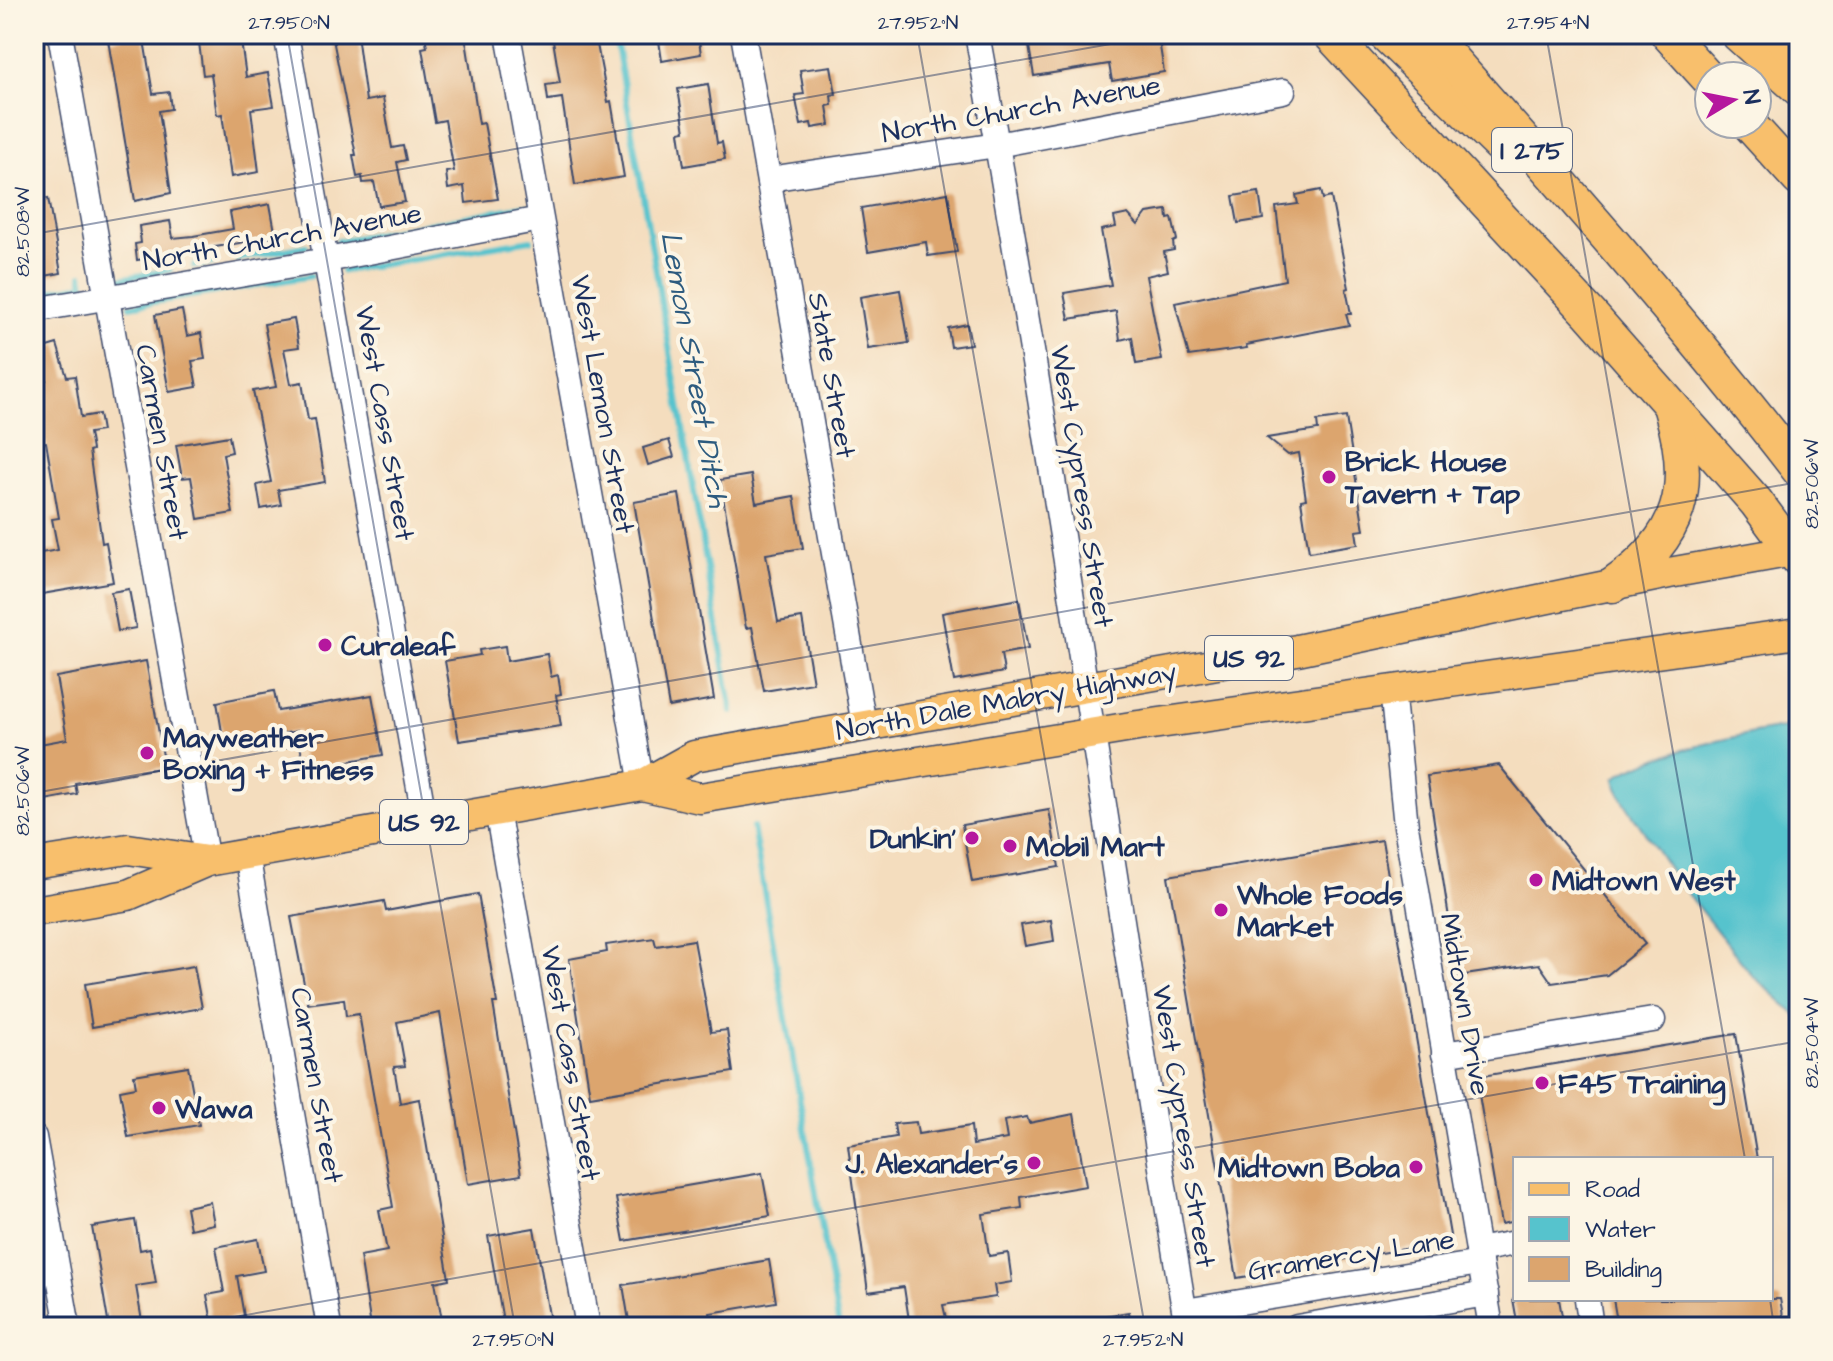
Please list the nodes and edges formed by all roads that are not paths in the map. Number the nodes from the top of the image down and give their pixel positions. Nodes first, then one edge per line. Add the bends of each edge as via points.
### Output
1 (60, 34) edge
2 (286, 34) edge
3 (508, 34) edge
4 (743, 34) edge
5 (977, 34) edge
6 (1330, 34) edge
7 (1385, 34) edge
8 (1429, 34) edge
9 (1668, 34) edge
10 (1738, 34) edge
11 (1779, 34) edge
12 (1799, 57) edge
13 (1693, 61) edge
14 (1799, 89) edge
15 (1283, 91) dead end
16 (1764, 140) edge
17 (997, 145) junction
18 (769, 179) junction
19 (1799, 179) edge
20 (540, 219) junction
21 (327, 260) junction
22 (1633, 267) junction
23 (107, 297) junction
24 (34, 310) edge
25 (1669, 405) junction
26 (1799, 470) edge
27 (1797, 554) edge
28 (1613, 585) junction
29 (1799, 633) edge
30 (1086, 685) junction
31 (1392, 689) junction
32 (864, 725) junction
33 (1094, 733) junction
34 (642, 785) junction
35 (497, 810) junction
36 (425, 822) junction
37 (247, 854) junction
38 (207, 861) junction
39 (34, 864) edge
40 (34, 911) edge
41 (1653, 1020) dead end
42 (1444, 1054) junction
43 (34, 1137) edge
44 (37, 1168) edge
45 (50, 1224) junction
46 (1513, 1244) edge
47 (1479, 1256) junction
48 (34, 1290) edge
49 (1486, 1294) junction
50 (1587, 1301) edge
51 (1186, 1319) edge
52 (68, 1327) edge
53 (329, 1327) edge
54 (588, 1327) edge
55 (1297, 1327) edge
56 (1491, 1327) edge
57 (1591, 1327) edge

1 - 23 street, Carmen Street
2 - 21 street, West Cass Street
3 - 20 street, West Lemon Street
4 - 18 street, State Street
5 - 17 street, West Cypress Street
6 - 25 highway
7 - 22 highway
8 - 22 highway, I 275
9 - 13 highway
10 - 14 highway
11 - 12 highway
15 - 17 street, North Church Avenue
16 - 19 highway
17 - 18 street, North Church Avenue
17 - 30 street, West Cypress Street
18 - 32 street, State Street
20 - 21 street, North Church Avenue
20 - 34 street, West Lemon Street
21 - 23 street, North Church Avenue
21 - 36 street, West Cass Street
22 - 26 highway, I 275
23 - 24 street, North Church Avenue
23 - 38 street, Carmen Street
25 - 27 highway
25 - 28 highway via 1684,469 1679,508 1656,547
27 - 28 main road, North Dale Mabry Highway / US 92
28 - 30 main road, North Dale Mabry Highway / US 92 via 1297,650
29 - 31 main road, North Dale Mabry Highway / US 92
30 - 32 main road, North Dale Mabry Highway / US 92
30 - 33 street, West Cypress Street
31 - 33 main road, North Dale Mabry Highway / US 92
31 - 42 street, Midtown Drive via 1406,826
32 - 34 main road, North Dale Mabry Highway / US 92 via 694,756
33 - 34 main road, North Dale Mabry Highway / US 92 via 700,798
33 - 51 street, West Cypress Street
34 - 35 main road, North Dale Mabry Highway / US 92
35 - 36 main road, North Dale Mabry Highway / US 92
35 - 54 street, West Cass Street
36 - 37 main road, North Dale Mabry Highway / US 92
37 - 38 main road, North Dale Mabry Highway / US 92
37 - 53 street, Carmen Street
38 - 39 main road, North Dale Mabry Highway / US 92 via 128,849
38 - 40 main road, North Dale Mabry Highway / US 92 via 128,895
41 - 42 street
42 - 47 street, Midtown Drive
43 - 44 street
44 - 45 street
45 - 48 street
45 - 52 street
46 - 47 street, Gramercy Lane
47 - 49 street, Midtown Drive
47 - 51 street, Gramercy Lane
49 - 55 street
49 - 56 street, Midtown Drive
50 - 57 street

